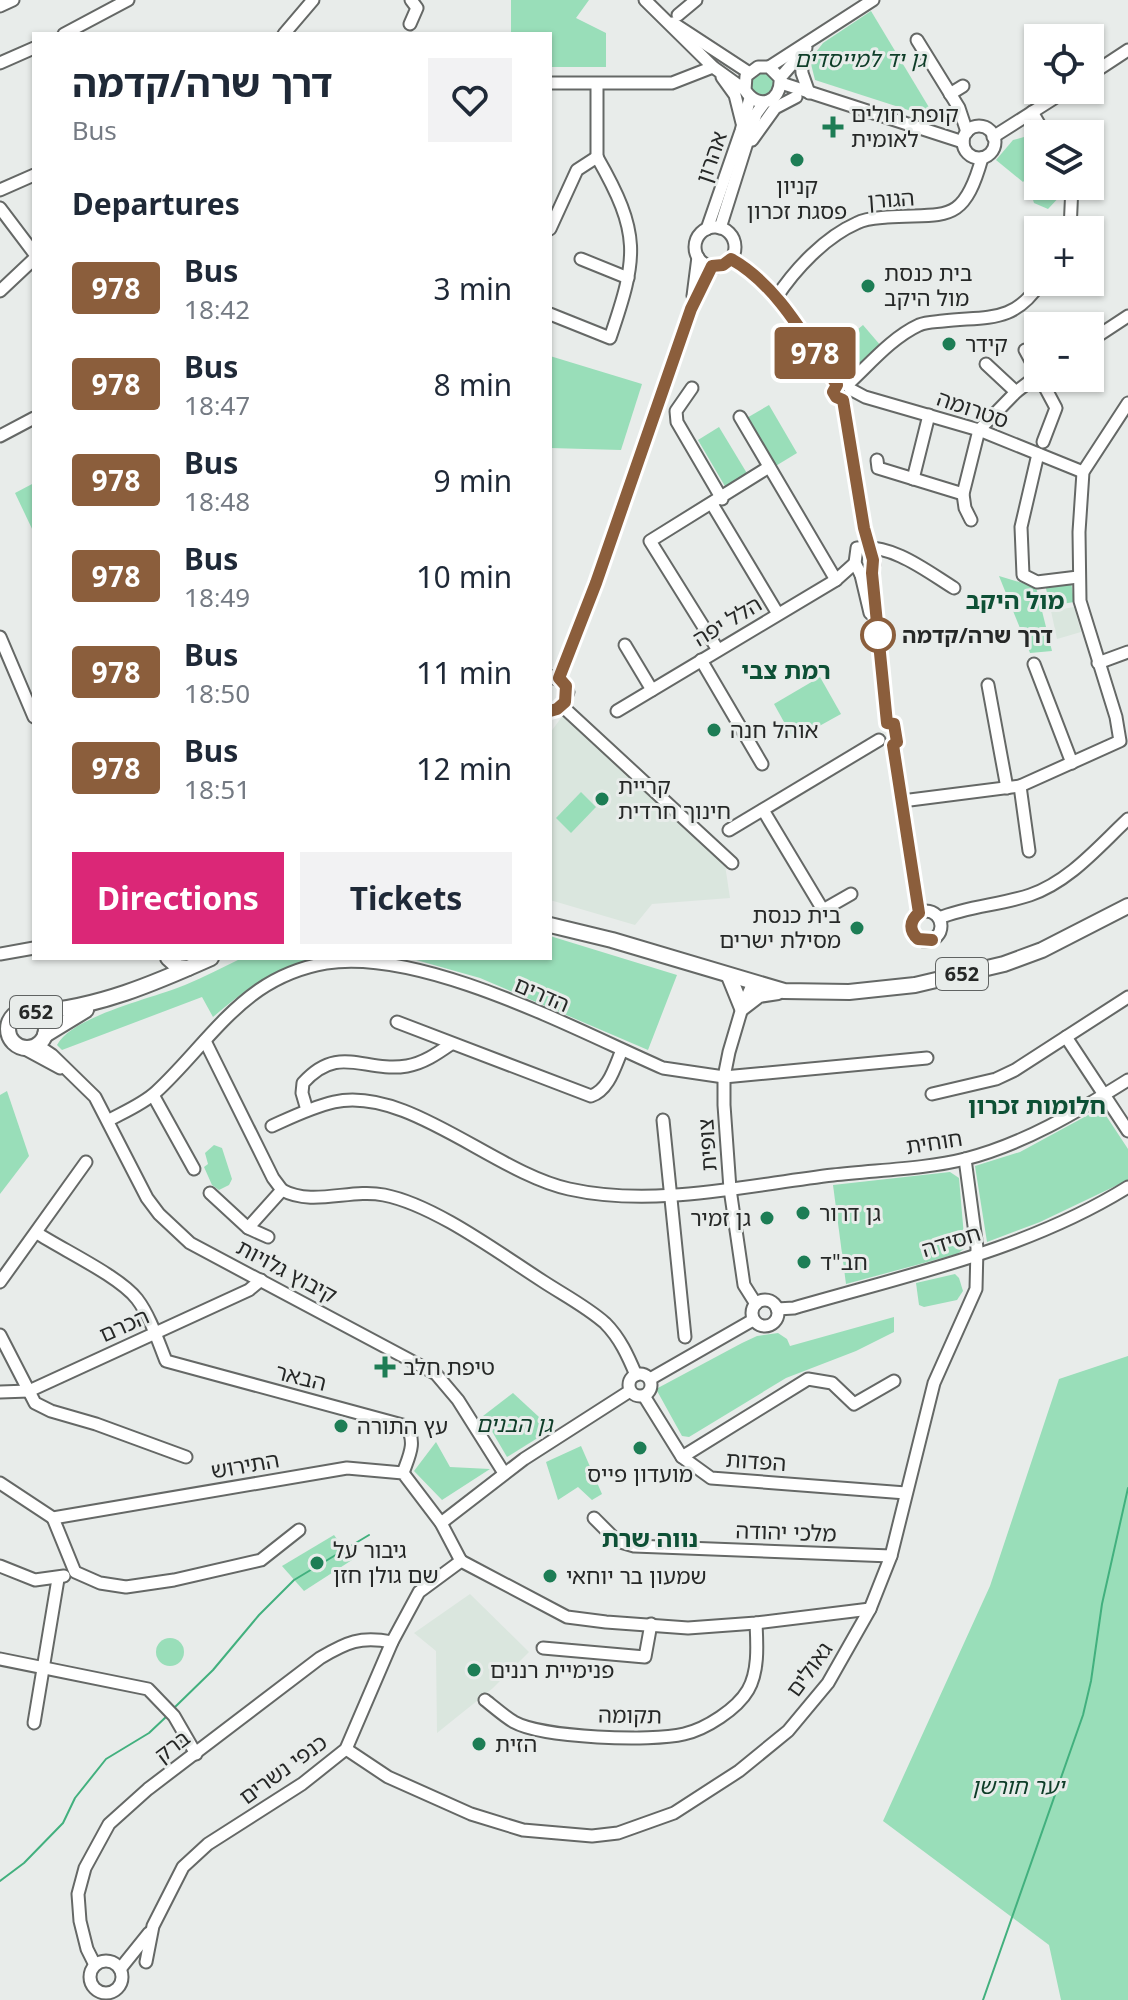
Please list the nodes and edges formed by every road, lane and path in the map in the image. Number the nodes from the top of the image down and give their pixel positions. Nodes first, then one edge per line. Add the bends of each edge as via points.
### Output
1 (13, 0) edge
2 (128, 0) edge
3 (313, 0) edge
4 (411, 0) edge
5 (645, 0) edge
6 (696, 0) edge
7 (873, 0) edge
8 (0, 6) edge
9 (678, 15) dead end
10 (662, 17) junction
11 (410, 24) dead end
12 (68, 32) edge
13 (285, 32) edge
14 (917, 40) dead end
15 (812, 41) junction
16 (32, 49) edge
17 (1128, 50) edge
18 (801, 55) junction
19 (701, 56) junction
20 (0, 63) edge
21 (1104, 66) edge
22 (713, 67) junction
23 (769, 67) junction
24 (748, 72) junction
25 (695, 75) junction
26 (780, 80) junction
27 (552, 83) edge
28 (597, 85) junction
29 (963, 86) dead end
30 (747, 94) junction
31 (815, 94) junction
32 (950, 94) junction
33 (796, 97) junction
34 (770, 100) junction
35 (1045, 104) edge
36 (959, 108) junction
37 (1032, 112) junction
38 (1037, 120) edge
39 (741, 131) junction
40 (945, 135) junction
41 (965, 137) junction
42 (993, 137) junction
43 (744, 151) junction
44 (597, 157) junction
45 (982, 158) junction
46 (32, 176) edge
47 (0, 190) edge
48 (0, 208) edge
49 (552, 225) edge
50 (714, 228) junction
51 (32, 250) edge
52 (698, 257) junction
53 (581, 259) dead end
54 (731, 259) junction
55 (32, 261) edge
56 (712, 266) junction
57 (628, 278) junction
58 (789, 278) junction
59 (763, 283) junction
60 (0, 291) edge
61 (1032, 296) edge
62 (776, 298) junction
63 (691, 309) junction
64 (552, 315) edge
65 (1128, 316) edge
66 (1104, 332) edge
67 (986, 364) dead end
68 (1024, 386) edge
69 (692, 388) dead end
70 (844, 390) junction
71 (1016, 392) junction
72 (1048, 392) edge
73 (1128, 403) edge
74 (929, 415) junction
75 (740, 417) dead end
76 (32, 419) edge
77 (979, 430) junction
78 (0, 436) edge
79 (1043, 442) dead end
80 (1038, 454) junction
81 (877, 460) dead end
82 (769, 467) junction
83 (1083, 472) junction
84 (913, 479) junction
85 (963, 494) junction
86 (717, 502) junction
87 (971, 520) dead end
88 (869, 547) junction
89 (888, 551) junction
90 (873, 560) junction
91 (863, 570) junction
92 (1078, 577) junction
93 (836, 580) junction
94 (954, 588) dead end
95 (778, 614) junction
96 (0, 637) edge
97 (625, 645) dead end
98 (718, 650) junction
99 (1128, 652) edge
100 (701, 660) junction
101 (1098, 663) junction
102 (1034, 664) dead end
103 (555, 677) edge
104 (988, 685) dead end
105 (652, 690) junction
106 (556, 709) edge
107 (617, 711) dead end
108 (32, 712) edge
109 (887, 723) junction
110 (879, 740) junction
111 (893, 745) junction
112 (1072, 763) junction
113 (762, 764) dead end
114 (1020, 786) junction
115 (1007, 788) junction
116 (902, 801) junction
117 (763, 810) junction
118 (1128, 819) edge
119 (729, 830) dead end
120 (1029, 851) dead end
121 (732, 863) dead end
122 (851, 894) dead end
123 (1128, 906) edge
124 (919, 913) junction
125 (939, 918) junction
126 (552, 925) edge
127 (32, 948) edge
128 (0, 954) edge
129 (166, 960) edge
130 (169, 960) edge
131 (206, 960) edge
132 (188, 968) junction
133 (729, 976) junction
134 (161, 979) junction
135 (753, 983) junction
136 (784, 991) junction
137 (1128, 997) edge
138 (104, 1000) junction
139 (742, 1008) junction
140 (35, 1012) junction
141 (397, 1022) dead end
142 (4, 1028) edge
143 (1066, 1037) junction
144 (205, 1041) junction
145 (24, 1044) edge
146 (451, 1044) junction
147 (622, 1050) junction
148 (927, 1058) dead end
149 (724, 1077) junction
150 (1128, 1080) edge
151 (932, 1094) dead end
152 (153, 1095) junction
153 (1104, 1095) junction
154 (307, 1110) junction
155 (109, 1120) junction
156 (663, 1120) dead end
157 (272, 1126) dead end
158 (1128, 1131) edge
159 (965, 1159) junction
160 (86, 1162) dead end
161 (194, 1169) dead end
162 (1128, 1187) edge
163 (730, 1189) junction
164 (282, 1190) junction
165 (210, 1193) dead end
166 (669, 1195) junction
167 (248, 1228) junction
168 (37, 1233) junction
169 (268, 1237) dead end
170 (977, 1254) junction
171 (261, 1280) junction
172 (0, 1282) edge
173 (756, 1304) junction
174 (777, 1309) junction
175 (753, 1320) junction
176 (156, 1333) junction
177 (0, 1335) edge
178 (685, 1337) dead end
179 (636, 1375) junction
180 (650, 1379) junction
181 (894, 1381) dead end
182 (29, 1391) junction
183 (630, 1391) junction
184 (0, 1392) edge
185 (644, 1396) junction
186 (186, 1457) dead end
187 (682, 1457) junction
188 (403, 1473) junction
189 (504, 1473) junction
190 (0, 1483) edge
191 (906, 1493) junction
192 (53, 1518) junction
193 (594, 1518) dead end
194 (441, 1523) junction
195 (299, 1530) dead end
196 (891, 1556) junction
197 (461, 1561) junction
198 (0, 1566) edge
199 (75, 1572) junction
200 (58, 1579) junction
201 (870, 1609) junction
202 (756, 1623) junction
203 (651, 1624) junction
204 (392, 1642) junction
205 (543, 1648) dead end
206 (0, 1659) edge
207 (45, 1667) junction
208 (485, 1700) dead end
209 (34, 1723) dead end
210 (346, 1749) junction
211 (196, 1754) junction
212 (153, 1926) junction
213 (146, 1962) dead end
214 (95, 1965) junction
215 (120, 1969) junction

1 - 8 street
2 - 12 street
3 - 13 street
4 - 11 street via 417,8
5 - 10 street
6 - 9 street
7 - 15 street
10 - 19 street
10 - 24 street
14 - 32 street
15 - 18 street
15 - 23 street
16 - 20 street
17 - 21 street
18 - 26 street
18 - 31 street via 802,73
19 - 22 street
19 - 25 street
22 - 25 street
22 - 30 street
22 - 39 street via 735,95
23 - 24 street
23 - 26 street
24 - 30 street
25 - 28 street via 672,83
26 - 31 street
26 - 34 street
27 - 28 street
28 - 44 street
29 - 32 street
30 - 34 street
30 - 39 street, אהרון
31 - 33 street
31 - 40 street
32 - 36 street
33 - 34 street
33 - 43 street via 775,108
34 - 43 street, אהרון via 756,114
35 - 37 street
36 - 40 street via 961,117
36 - 41 street
37 - 38 street
37 - 42 street
39 - 50 street, אהרון
40 - 41 street
41 - 42 street via 975,127 984,127
41 - 45 street via 969,154
42 - 45 street via 992,150
43 - 50 street, אהרון
44 - 49 street via 577,170
44 - 57 street via 629,226
45 - 58 street, הגורן via 960,206 945,215 857,222
46 - 47 street
48 - 51 street
50 - 52 street via 698,237
50 - 54 street via 730,234
52 - 56 street
52 - 63 street
53 - 57 street
54 - 56 street
54 - 59 street
55 - 60 street
56 - 63 street
57 - 64 street via 610,338
58 - 59 street
58 - 62 street, הגורן
59 - 62 street
61 - 70 street via 1013,312 994,317 922,324 902,335
62 - 70 street
63 - 103 street via 596,583
65 - 66 street
67 - 71 street
68 - 71 street
69 - 86 street via 676,411 677,422
70 - 74 street, סטרומה
70 - 88 street
71 - 77 street
72 - 79 street via 1056,408
73 - 83 street
74 - 77 street, סטרומה
74 - 84 street
75 - 82 street
76 - 78 street
77 - 80 street, סטרומה
77 - 85 street
80 - 83 street, סטרומה
80 - 92 street via 1021,527 1023,575 1037,582
81 - 84 street via 878,468
82 - 86 street
82 - 93 street
83 - 92 street
84 - 85 street
85 - 87 street
86 - 95 street
86 - 98 street via 650,541
88 - 89 street
88 - 90 street
88 - 91 street, הלל יפה via 857,548
89 - 90 street
89 - 94 street
90 - 91 street
91 - 93 street, הלל יפה
91 - 109 street via 879,640
92 - 101 street
93 - 95 street, הלל יפה
95 - 98 street, הלל יפה
96 - 108 street
97 - 105 street
98 - 100 street, הלל יפה
99 - 101 street
100 - 105 street, הלל יפה
100 - 113 street
101 - 112 street via 1120,741
102 - 112 street
103 - 106 street via 568,692
104 - 115 street
105 - 107 street, הלל יפה
106 - 121 street
109 - 110 street via 879,729
109 - 111 street via 894,724
110 - 111 street
110 - 117 street
111 - 116 street
112 - 114 street
114 - 115 street
114 - 120 street
115 - 116 street
116 - 124 street
117 - 119 street
117 - 122 street via 823,910
118 - 125 street via 1062,880 1026,896
123 - 136 main road, 652 via 1004,964 915,985
124 - 125 street via 932,912
124 - 125 street via 911,926 922,941 937,937
126 - 133 main road, 652
127 - 128 street
129 - 134 main road
130 - 132 main road
131 - 132 main road, 652
132 - 134 main road, 652
133 - 135 main road, 652
133 - 139 main road
134 - 138 main road, 652
135 - 136 main road, 652
135 - 139 street, צופית
136 - 139 main road via 759,995
137 - 143 street
138 - 140 main road, 652
138 - 145 main road, 652
139 - 149 street, צופית
140 - 142 main road, 652 via 20,1011
140 - 145 main road, 652 via 44,1021
141 - 146 street
142 - 145 main road, 652
143 - 151 street via 996,1079
143 - 153 street
144 - 147 street, הדרים via 241,1004 284,976 310,966 355,962 461,983
144 - 152 street, הדרים
144 - 164 street
145 - 155 street, קיבוץ גלויות via 77,1080
146 - 147 street via 591,1096 605,1085
146 - 154 street via 406,1066 325,1064 303,1083
147 - 149 street, הדרים via 663,1068
148 - 149 street, הדרים
149 - 163 street, צופית
150 - 153 street, חוחית
152 - 155 street, הדרים
152 - 161 street
153 - 158 street
153 - 159 street, חוחית via 1031,1136
154 - 157 street, חוחית
154 - 166 street, חוחית via 346,1101 389,1106 548,1184 589,1193
155 - 171 street, קיבוץ גלויות via 159,1214 190,1243
156 - 166 street
159 - 163 street, חוחית
159 - 170 street, גאולים
160 - 168 street
162 - 170 street, חסידה via 1075,1217
163 - 166 street, חוחית
163 - 173 street, צופית via 744,1285
164 - 167 street
164 - 179 street via 301,1197 385,1195 423,1209 593,1314 617,1337
165 - 167 street
166 - 178 street
167 - 169 street
168 - 172 street
168 - 176 street via 136,1297
170 - 174 street, חסידה
170 - 191 street, גאולים via 976,1289 934,1383
171 - 176 street, הכרם
171 - 189 street, קיבוץ גלויות via 436,1374
173 - 174 street via 769,1301
173 - 175 street
174 - 175 street via 772,1324 760,1326
175 - 180 street
176 - 182 street, הכרם
176 - 188 street, הבאר via 166,1361 406,1426 413,1444
177 - 182 street
179 - 180 street
179 - 183 street
180 - 185 street
181 - 187 street via 854,1404 832,1383 808,1379
182 - 184 street, הכרם
182 - 186 street via 35,1403 51,1411
183 - 185 street
183 - 189 street
185 - 187 street, הפדות
187 - 191 street, הפדות via 711,1478
188 - 192 street, התירוש via 347,1468
188 - 194 street
189 - 194 street
190 - 192 street
191 - 196 street, גאולים
192 - 199 street
193 - 196 street, מלכי יהודה via 617,1541 634,1546
194 - 197 street
195 - 199 street via 261,1560 174,1580 126,1587
196 - 201 street, גאולים
197 - 203 street via 567,1617
197 - 204 street, כנפי נשרים via 419,1592
198 - 200 street via 35,1580
199 - 200 street
200 - 207 street
201 - 202 street
201 - 210 street, גאולים via 828,1683 788,1731 674,1813 618,1833 523,1830 471,1814 388,1777
202 - 203 street via 688,1628
202 - 208 street, תקומה via 750,1687 737,1704 686,1734 628,1738 549,1732 516,1723
203 - 205 street via 645,1657
204 - 210 street, כנפי נשרים
204 - 211 street, ברק via 347,1642
206 - 207 street
207 - 209 street
207 - 211 street via 148,1689 174,1716
210 - 212 street, כנפי נשרים via 208,1844 183,1867
211 - 214 street, ברק via 109,1824 85,1868 78,1894 80,1921
212 - 213 street, כנפי נשרים
212 - 215 street
214 - 215 street via 109,1961
214 - 215 street via 90,1979 100,1992 116,1989

